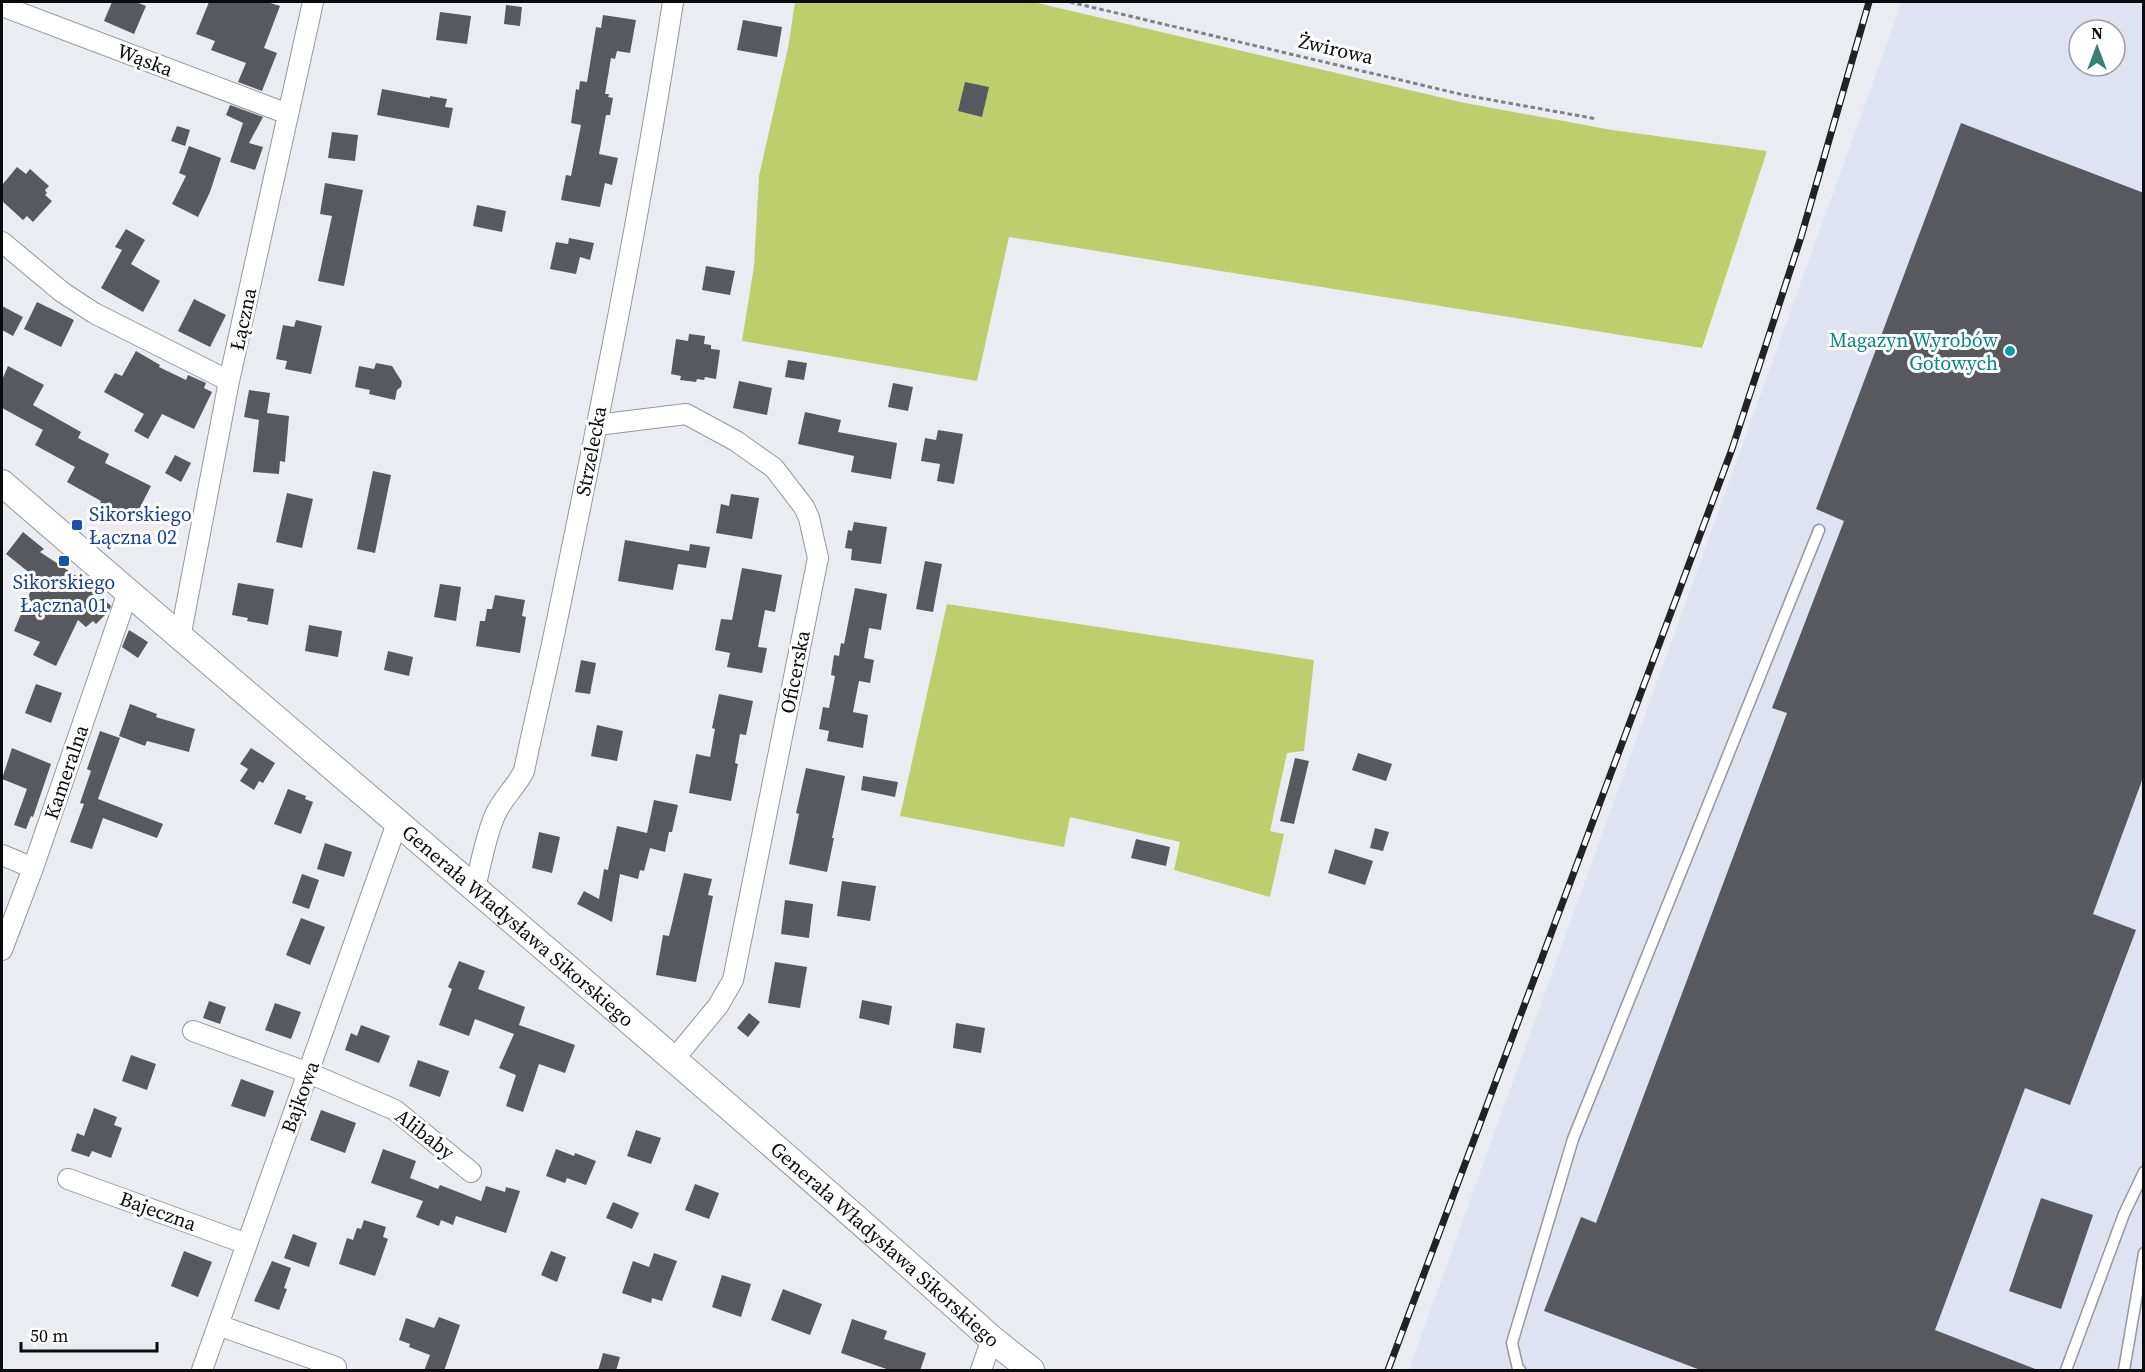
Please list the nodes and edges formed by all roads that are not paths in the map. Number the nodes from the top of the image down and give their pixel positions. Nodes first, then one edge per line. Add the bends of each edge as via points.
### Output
1 (313, 2) edge
2 (673, 2) edge
3 (2, 6) edge
4 (288, 114) junction
5 (2, 242) edge
6 (229, 381) junction
7 (597, 425) junction
8 (2, 483) edge
9 (1819, 530) dead end
10 (128, 592) junction
11 (180, 638) junction
12 (397, 823) junction
13 (2, 855) edge
14 (33, 868) junction
15 (474, 888) junction
16 (2, 950) edge
17 (193, 1031) dead end
18 (675, 1058) junction
19 (309, 1073) junction
20 (471, 1172) dead end
21 (2144, 1172) edge
22 (68, 1179) dead end
23 (247, 1244) junction
24 (2144, 1253) edge
25 (218, 1325) junction
26 (992, 1339) junction
27 (336, 1366) dead end
28 (202, 1371) edge
29 (981, 1371) edge
30 (1031, 1371) edge
31 (1520, 1371) edge
32 (2066, 1371) edge
33 (2124, 1371) edge

1 - 4 street, Łączna
2 - 7 street, Strzelecka
3 - 4 street, Wąska
4 - 6 street, Łączna
5 - 6 street via 94,313
6 - 11 street, Łączna
7 - 15 street, Strzelecka via 524,771 496,812
7 - 18 street, Oficerska via 686,414 736,441 774,468 804,507 818,558 733,980 718,1006
8 - 10 street, Generała Władysława Sikorskiego
9 - 31 lane via 1574,1139 1512,1343
10 - 11 street, Generała Władysława Sikorskiego
10 - 14 street, Kameralna
11 - 12 street, Generała Władysława Sikorskiego
12 - 15 street, Generała Władysława Sikorskiego
12 - 19 street, Bajkowa
13 - 14 street
14 - 16 street, Kameralna
15 - 18 street, Generała Władysława Sikorskiego
17 - 19 street, Alibaby
18 - 26 street, Generała Władysława Sikorskiego
19 - 20 street, Alibaby via 395,1110
19 - 23 street, Bajkowa
21 - 32 lane via 2124,1214
22 - 23 street, Bajeczna
23 - 25 street, Bajkowa
24 - 33 lane
25 - 27 street
25 - 28 street, Bajkowa
26 - 29 street
26 - 30 street, Generała Władysława Sikorskiego

